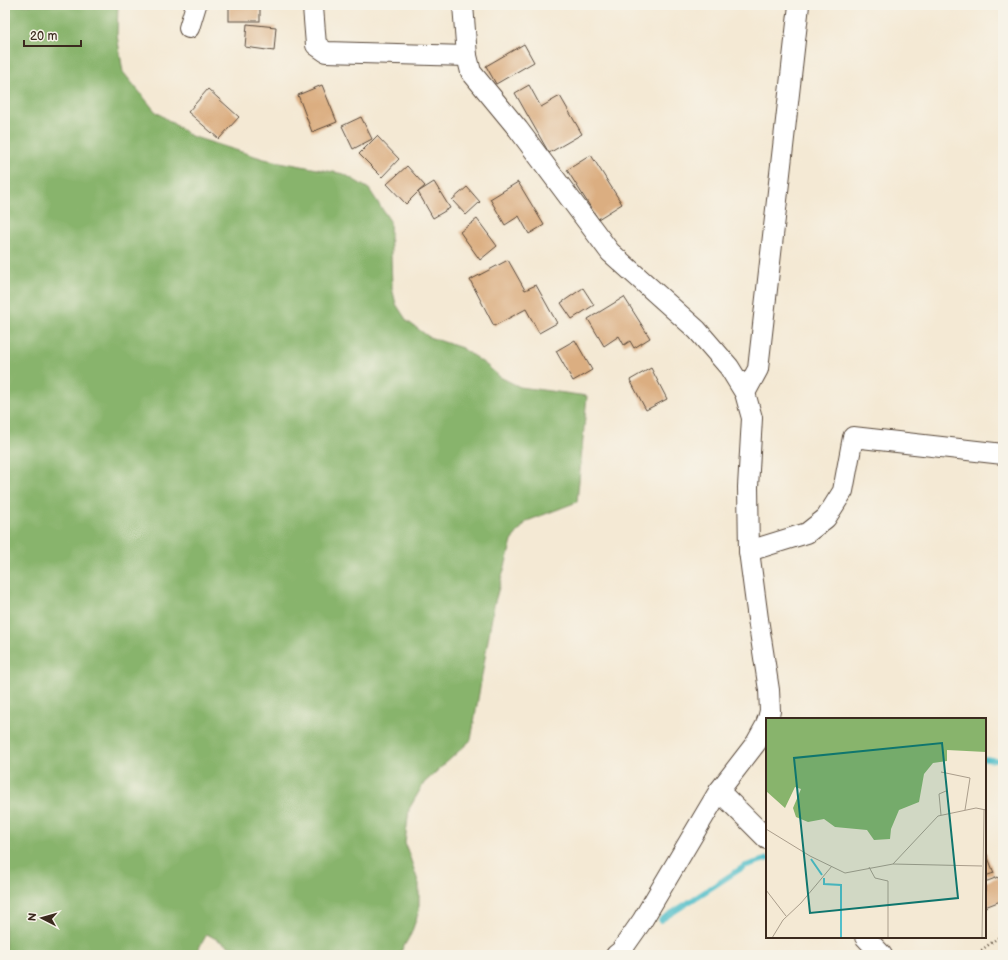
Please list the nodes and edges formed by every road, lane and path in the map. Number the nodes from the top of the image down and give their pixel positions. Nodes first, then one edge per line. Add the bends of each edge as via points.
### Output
1 (196, 5) edge
2 (463, 5) edge
3 (800, 5) edge
4 (313, 7) dead end
5 (190, 28) dead end
6 (467, 56) junction
7 (745, 393) junction
8 (1003, 454) edge
9 (749, 551) junction
10 (768, 718) edge
11 (766, 725) edge
12 (719, 791) junction
13 (766, 838) edge
14 (1003, 934) edge
15 (866, 938) edge
16 (616, 955) edge
17 (882, 955) edge
18 (975, 955) edge

1 - 5 street
2 - 6 street
3 - 7 street via 758,369
4 - 6 street via 316,45 326,52
6 - 7 street via 471,72 518,129 610,252 697,330 729,367
7 - 9 street via 752,418 748,487
8 - 9 street via 853,437 843,491 826,518 807,533
9 - 10 street via 769,690
11 - 12 street via 756,743
12 - 13 street
12 - 16 street via 642,921
14 - 18 path
15 - 17 street

